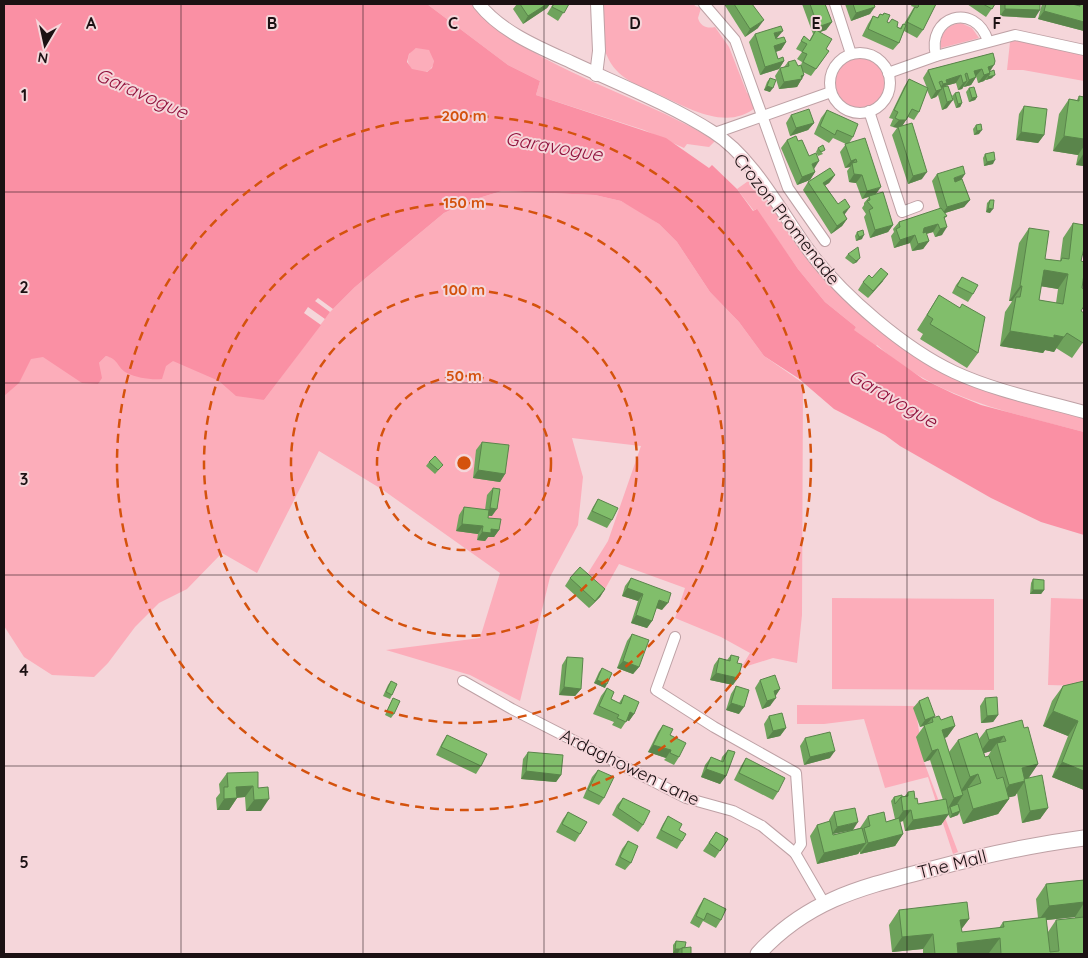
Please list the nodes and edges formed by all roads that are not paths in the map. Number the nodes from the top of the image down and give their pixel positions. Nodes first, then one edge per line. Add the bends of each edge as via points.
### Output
1 (479, 4) edge
2 (596, 4) edge
3 (704, 4) edge
4 (835, 4) edge
5 (988, 41) junction
6 (1084, 50) edge
7 (851, 54) junction
8 (936, 56) junction
9 (888, 73) junction
10 (596, 74) junction
11 (831, 92) junction
12 (869, 111) junction
13 (763, 115) junction
14 (715, 133) junction
15 (918, 206) dead end
16 (825, 240) dead end
17 (1084, 412) edge
18 (675, 637) dead end
19 (463, 681) dead end
20 (1084, 838) edge
21 (794, 853) junction
22 (824, 903) junction
23 (758, 954) edge

1 - 10 street, Crozon Promenade via 517,35
2 - 10 street via 599,51
3 - 13 street via 735,40
4 - 7 street
5 - 6 street via 1015,35
5 - 8 street
5 - 8 street via 979,24 962,17 953,18 938,29 933,47
7 - 9 street via 864,53 874,57
7 - 11 street via 833,68
8 - 9 street
9 - 12 street via 888,94 881,104
10 - 14 street, Crozon Promenade
11 - 12 street via 844,109 855,113
11 - 13 street
12 - 15 street via 902,212
13 - 14 street
13 - 16 street via 788,188
14 - 17 street, Crozon Promenade via 755,174 808,249 838,284 922,354 954,372 983,383
18 - 21 street via 656,690 796,773 801,844
19 - 21 street, Ardaghowen Lane via 686,798 733,811 762,826
20 - 22 main road, The Mall via 993,853 862,888
21 - 22 street, Ardaghowen Lane
22 - 23 main road, The Mall via 777,934

